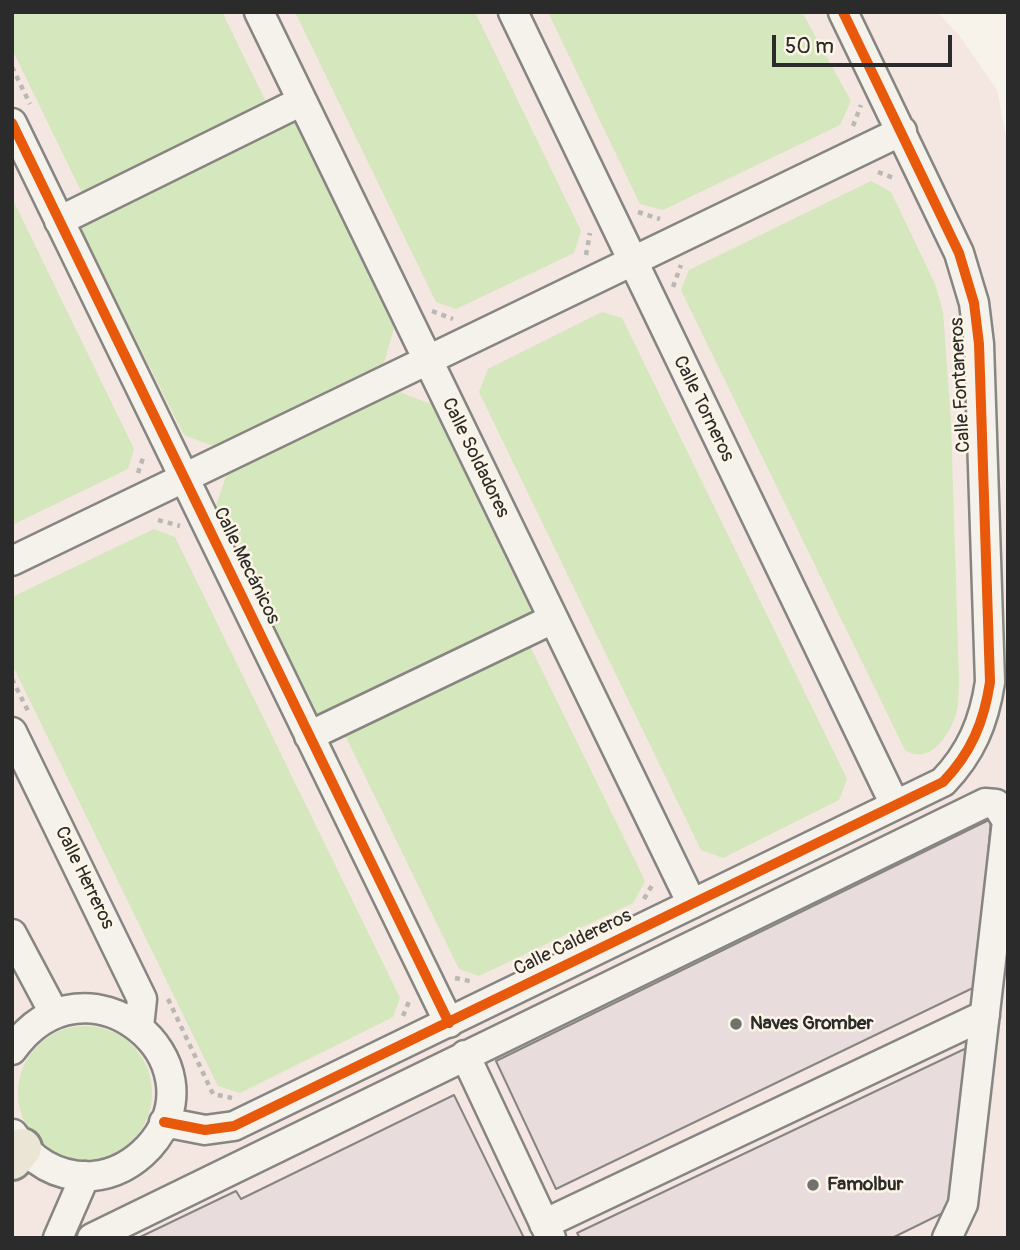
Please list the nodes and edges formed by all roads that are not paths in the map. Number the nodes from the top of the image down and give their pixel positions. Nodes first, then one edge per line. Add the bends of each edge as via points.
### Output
1 (259, 12) edge
2 (513, 12) edge
3 (843, 12) edge
4 (302, 101) junction
5 (12, 123) edge
6 (902, 131) junction
7 (59, 220) junction
8 (632, 262) junction
9 (427, 359) junction
10 (184, 477) junction
11 (12, 561) edge
12 (553, 620) junction
13 (21, 724) edge
14 (309, 736) junction
15 (975, 741) joint
16 (895, 805) junction
17 (692, 904) junction
18 (12, 934) edge
19 (54, 1013) junction
20 (985, 1015) junction
21 (449, 1023) junction
22 (139, 1027) junction
23 (12, 1050) edge
24 (465, 1055) junction
25 (164, 1122) junction
26 (16, 1147) edge
27 (85, 1176) junction
28 (547, 1231) edge
29 (76, 1234) edge
30 (947, 1238) edge

1 - 4 street, Calle Soldadores
2 - 8 street, Calle Torneros
3 - 6 street, Calle Fontaneros
4 - 7 street
4 - 9 street, Calle Soldadores
5 - 7 street, Calle Mecánicos
6 - 8 street
6 - 15 street, Calle Fontaneros via 959,253 974,303 979,344 990,682
7 - 10 street, Calle Mecánicos
8 - 9 street
8 - 16 street, Calle Torneros
9 - 10 street
9 - 12 street, Calle Soldadores
10 - 11 street
10 - 14 street, Calle Mecánicos
12 - 14 street
12 - 17 street, Calle Soldadores
13 - 22 street, Calle Herreros via 142,999
14 - 21 street, Calle Mecánicos
15 - 16 street, Calle Caldereros via 943,782
16 - 17 street, Calle Caldereros
17 - 21 street, Calle Caldereros
18 - 19 street
19 - 22 street via 99,1008
19 - 23 street via 30,1028
20 - 24 street via 1007,821 996,804 985,803
20 - 28 street
20 - 30 street via 963,1204
21 - 25 street, Calle Caldereros via 234,1126 205,1130
22 - 25 street via 159,1050 169,1078
24 - 28 street
24 - 29 street
25 - 27 street via 151,1144 133,1161 110,1173
26 - 27 street via 51,1169
27 - 29 street

